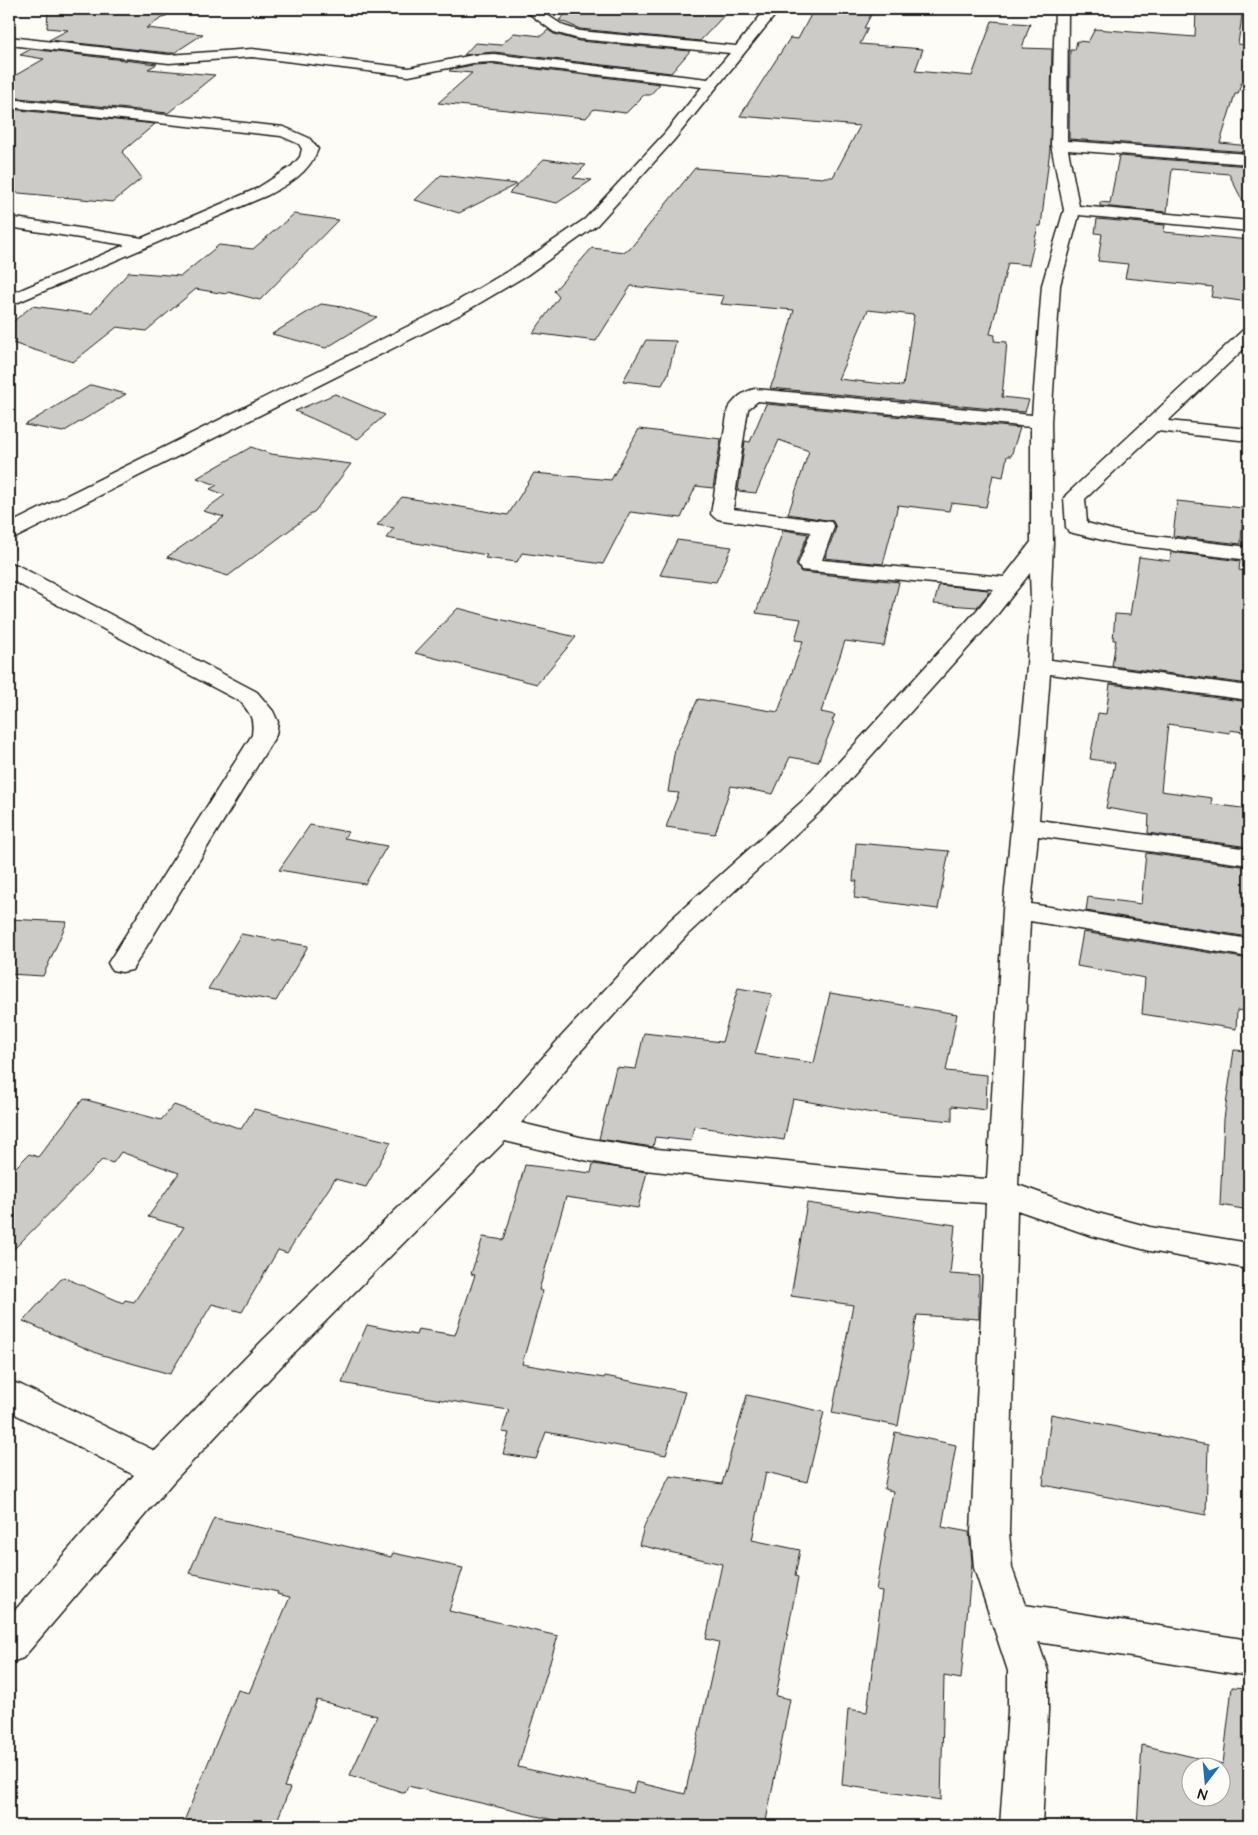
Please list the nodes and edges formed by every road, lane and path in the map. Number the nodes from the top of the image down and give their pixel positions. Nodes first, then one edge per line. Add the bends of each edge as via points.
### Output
1 (530, 9) edge
2 (773, 9) edge
3 (1061, 9) edge
4 (9, 41) edge
5 (740, 50) junction
6 (712, 84) junction
7 (9, 103) edge
8 (1059, 145) junction
9 (1249, 158) edge
10 (1072, 210) junction
11 (9, 222) edge
12 (1249, 226) edge
13 (144, 242) junction
14 (9, 301) edge
15 (1249, 334) edge
16 (1041, 422) junction
17 (1152, 425) junction
18 (1249, 435) edge
19 (9, 532) edge
20 (1042, 544) junction
21 (1249, 554) edge
22 (9, 570) edge
23 (1010, 584) junction
24 (1038, 666) junction
25 (1249, 692) edge
26 (1026, 826) junction
27 (1249, 858) edge
28 (1017, 910) junction
29 (1249, 948) edge
30 (122, 963) dead end
31 (499, 1128) junction
32 (1002, 1192) junction
33 (1249, 1256) edge
34 (9, 1395) edge
35 (160, 1471) junction
36 (1011, 1620) junction
37 (9, 1645) edge
38 (1249, 1658) edge
39 (1021, 1826) edge

1 - 5 street via 558,29 579,35
2 - 5 street
3 - 8 street
4 - 6 street via 169,59 259,53 409,72 475,58 494,58
5 - 6 street
6 - 19 street via 670,136 591,222 521,271 455,310
7 - 13 street via 284,132 304,141 310,148 308,159 284,180
8 - 9 street
8 - 10 street
10 - 12 street
10 - 16 street via 1051,285
11 - 13 street
13 - 14 street
15 - 17 street
16 - 20 street
16 - 23 street via 755,394 738,409 722,514 823,528 809,565
17 - 18 street
17 - 21 street via 1074,498 1077,527 1119,538
20 - 23 street
20 - 24 street
22 - 30 street via 249,697 266,722 264,735
23 - 31 street via 817,802 678,928 569,1046
24 - 25 street
24 - 26 street
26 - 27 street
26 - 28 street
28 - 29 street
28 - 32 street
31 - 32 street via 591,1152 638,1160
31 - 35 street via 274,1351
32 - 33 street via 1089,1223 1150,1239
32 - 36 street via 990,1532 993,1568
34 - 35 street
35 - 37 street
36 - 38 street
36 - 39 street via 1028,1671

